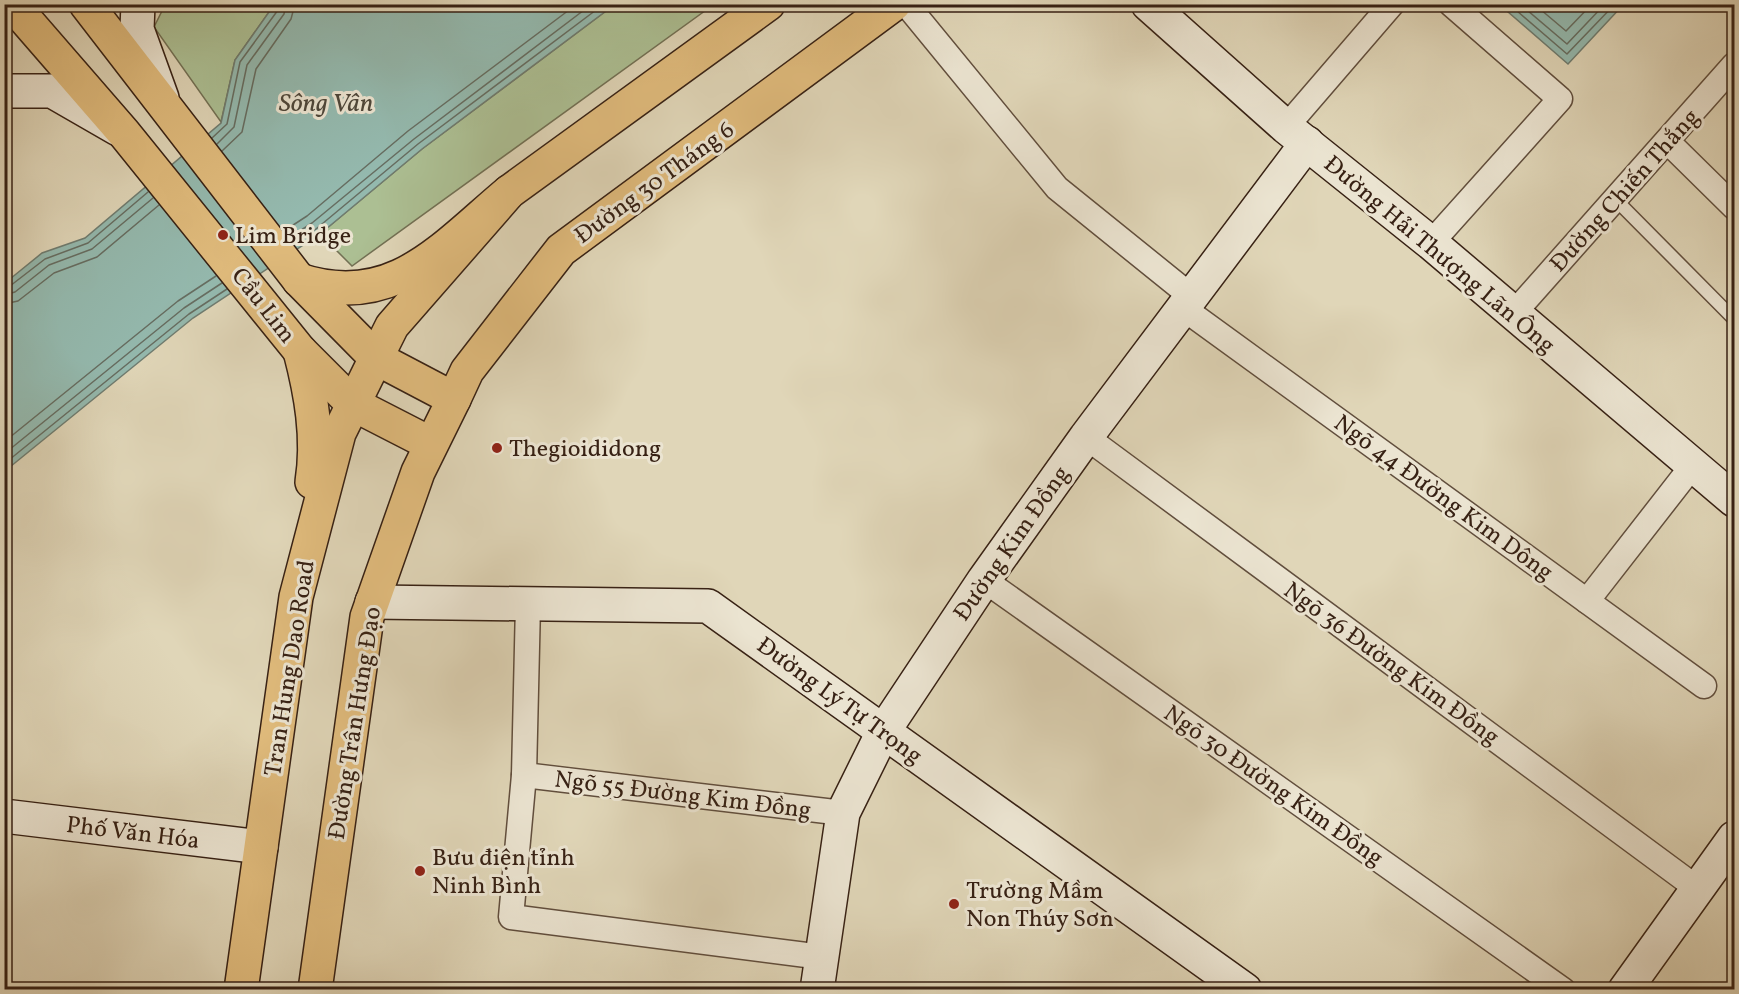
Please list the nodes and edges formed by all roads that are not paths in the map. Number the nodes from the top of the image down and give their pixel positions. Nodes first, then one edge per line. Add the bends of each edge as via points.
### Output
1 (12, 4) edge
2 (86, 4) edge
3 (138, 4) edge
4 (768, 4) edge
5 (894, 4) edge
6 (906, 4) edge
7 (1148, 4) edge
8 (1392, 4) edge
9 (1451, 4) edge
10 (1734, 65) edge
11 (4, 91) edge
12 (164, 103) junction
13 (124, 133) junction
14 (1297, 135) junction
15 (1668, 142) junction
16 (509, 192) junction
17 (1616, 200) junction
18 (1734, 207) edge
19 (1431, 243) junction
20 (299, 280) junction
21 (1188, 302) junction
22 (1514, 314) junction
23 (1734, 319) edge
24 (300, 351) junction
25 (376, 358) junction
26 (453, 399) junction
27 (353, 404) junction
28 (1086, 437) junction
29 (431, 444) junction
30 (1693, 465) junction
31 (1734, 500) edge
32 (984, 580) junction
33 (296, 597) junction
34 (1587, 601) junction
35 (372, 602) junction
36 (528, 604) junction
37 (1704, 686) dead end
38 (883, 732) junction
39 (524, 775) junction
40 (843, 813) junction
41 (4, 816) edge
42 (1734, 838) edge
43 (261, 847) junction
44 (1698, 889) junction
45 (822, 957) junction
46 (241, 990) edge
47 (315, 990) edge
48 (817, 990) edge
49 (1245, 990) edge
50 (1563, 990) edge
51 (1625, 990) edge

1 - 13 main road, Cầu Lim
2 - 12 main road, Cầu Lim
3 - 12 street via 137,29
4 - 16 main road
5 - 26 main road, Đường 30 Tháng 6 via 561,250 467,371
6 - 21 street, Ngõ 44 Đường Kim Dông via 1057,188
7 - 14 street, Đường Hải Thượng Lãn Ông
8 - 14 street
9 - 19 street via 1560,99
10 - 15 street, Đường Chiến Thắng
11 - 13 street via 52,91
12 - 20 main road, Cầu Lim
13 - 24 main road, Cầu Lim
14 - 19 street, Đường Hải Thượng Lãn Ông
14 - 21 street, Đường Kim Đồng
15 - 17 street, Đường Chiến Thắng
15 - 18 street
16 - 20 main road via 419,268 380,286 321,287
16 - 25 main road via 392,326
17 - 22 street, Đường Chiến Thắng
17 - 23 lane
19 - 22 street, Đường Hải Thượng Lãn Ông
20 - 25 main road, Cầu Lim
21 - 28 street, Đường Kim Đồng
21 - 34 street, Ngõ 44 Đường Kim Dông
22 - 30 street, Đường Hải Thượng Lãn Ông
24 - 27 main road, Cầu Lim
24 - 33 main road via 311,393 315,462
25 - 26 main road, Cầu Lim
25 - 27 main road, Tran Hung Dao Road
26 - 29 main road, Đường Trân Hưng Đạo
27 - 29 main road, Cầu Lim
27 - 33 main road, Tran Hung Dao Road via 339,433
28 - 32 street, Đường Kim Đồng
28 - 44 street, Ngõ 36 Đường Kim Đồng
29 - 35 main road, Đường Trân Hưng Đạo
30 - 31 street, Đường Hải Thượng Lãn Ông
30 - 34 street
32 - 38 street, Đường Kim Đồng
32 - 50 street, Ngõ 30 Đường Kim Đồng
33 - 43 main road, Tran Hung Dao Road
34 - 37 street, Ngõ 44 Đường Kim Dông
35 - 36 street, Đường Lý Tự Trọng
35 - 47 main road, Đường Trân Hưng Đạo
36 - 38 street, Đường Lý Tự Trọng via 708,606
36 - 39 street
38 - 40 street, Đường Kim Đồng
38 - 49 street, Đường Lý Tự Trọng
39 - 40 street, Ngõ 55 Đường Kim Đồng
39 - 45 street via 511,917
40 - 45 street, Đường Kim Đồng
41 - 43 street, Phố Văn Hóa
42 - 44 street
43 - 46 main road, Tran Hung Dao Road
44 - 51 street
45 - 48 street, Đường Kim Đồng

